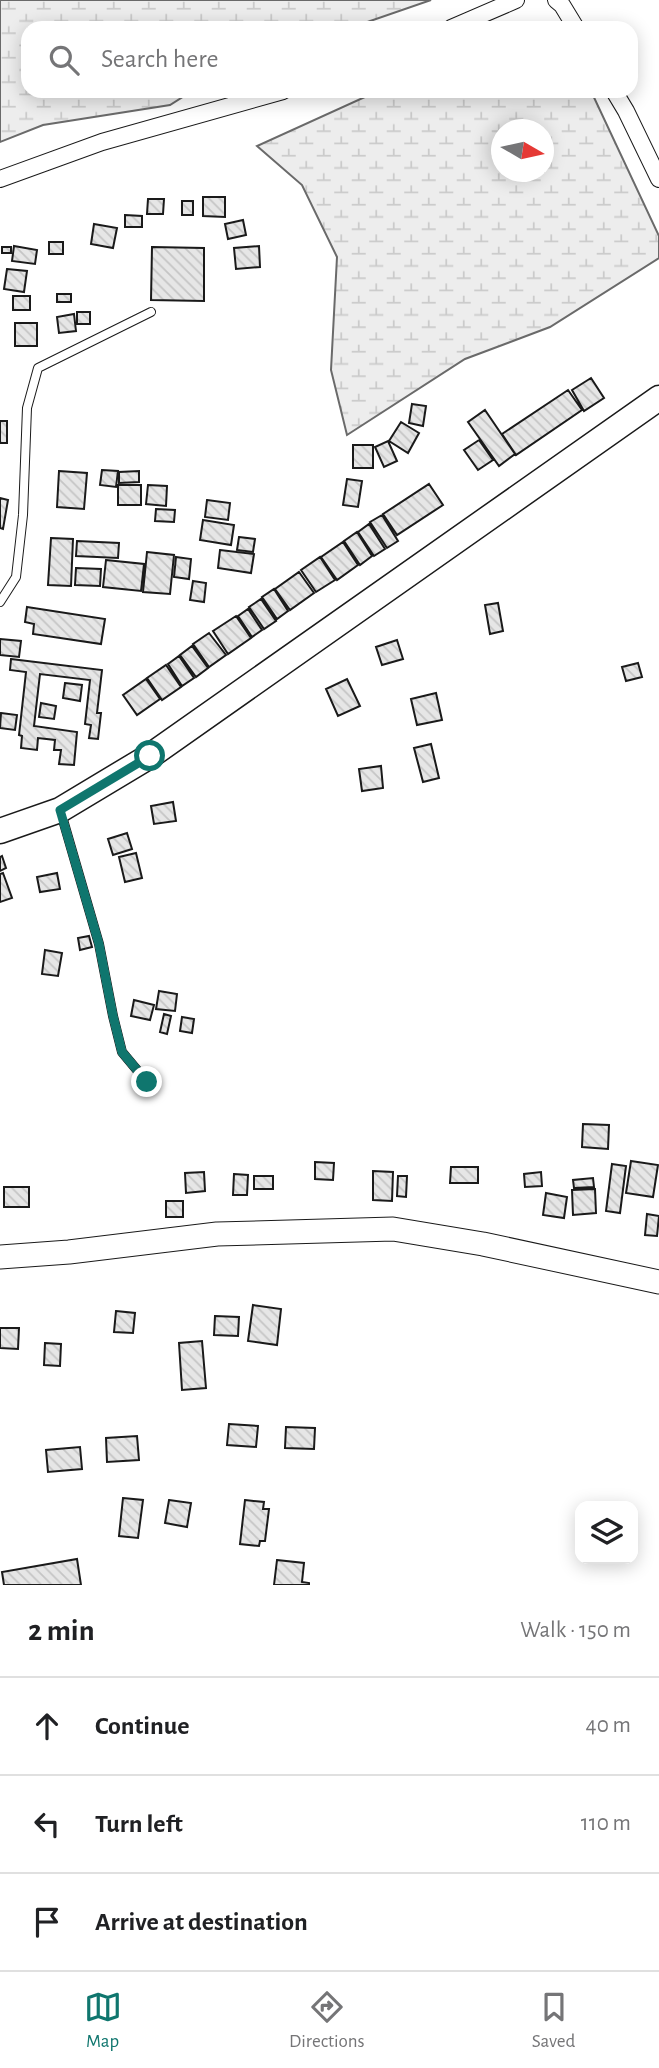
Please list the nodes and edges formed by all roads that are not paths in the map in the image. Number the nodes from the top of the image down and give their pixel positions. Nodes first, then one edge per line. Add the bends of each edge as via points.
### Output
1 (516, 0) edge
2 (556, 0) edge
3 (467, 21) edge
4 (572, 21) edge
5 (258, 98) edge
6 (618, 98) edge
7 (0, 178) edge
8 (659, 179) edge
9 (151, 312) dead end
10 (659, 398) edge
11 (0, 602) edge
12 (60, 810) junction
13 (0, 831) edge
14 (147, 1082) dead end
15 (0, 1257) edge
16 (659, 1282) edge

1 - 3 street
2 - 4 street
5 - 7 street via 102,142
6 - 8 street
9 - 11 lane via 38,368 27,408 16,577
10 - 12 main road via 150,756
12 - 13 main road
12 - 14 lane via 99,944 122,1052
15 - 16 street via 217,1234 393,1229

